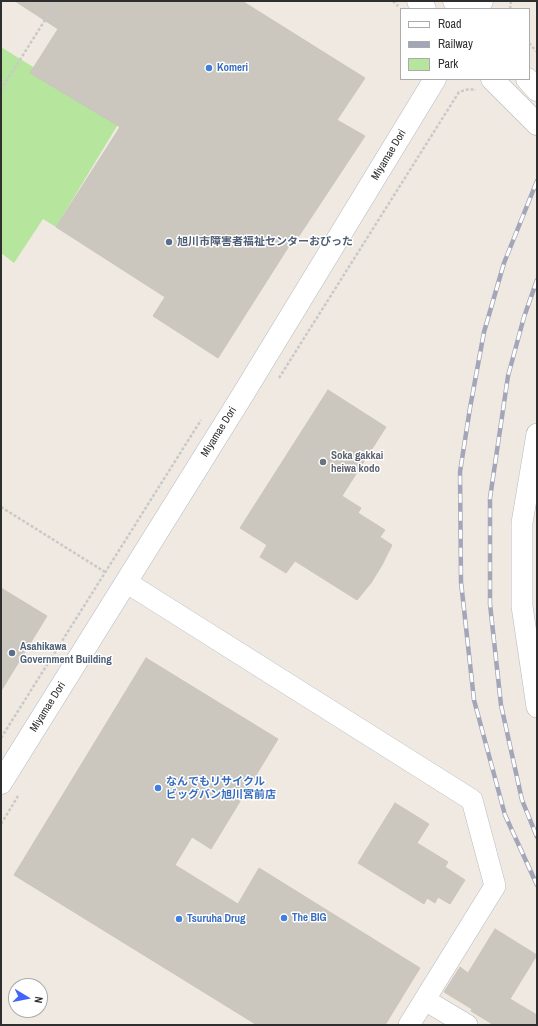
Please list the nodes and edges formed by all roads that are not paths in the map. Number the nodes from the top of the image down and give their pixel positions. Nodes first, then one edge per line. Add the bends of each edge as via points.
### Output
1 (434, 80) edge
2 (528, 80) edge
3 (487, 85) edge
4 (537, 90) edge
5 (537, 124) edge
6 (537, 434) edge
7 (126, 582) junction
8 (537, 707) edge
9 (1, 783) edge
10 (425, 1000) junction
11 (409, 1025) edge
12 (467, 1025) edge

1 - 7 street, Miyamae Dori
2 - 4 street
3 - 5 street
6 - 8 street via 522,523 522,606
7 - 9 street, Miyamae Dori
7 - 10 street via 472,800 495,886
10 - 11 street
10 - 12 street

